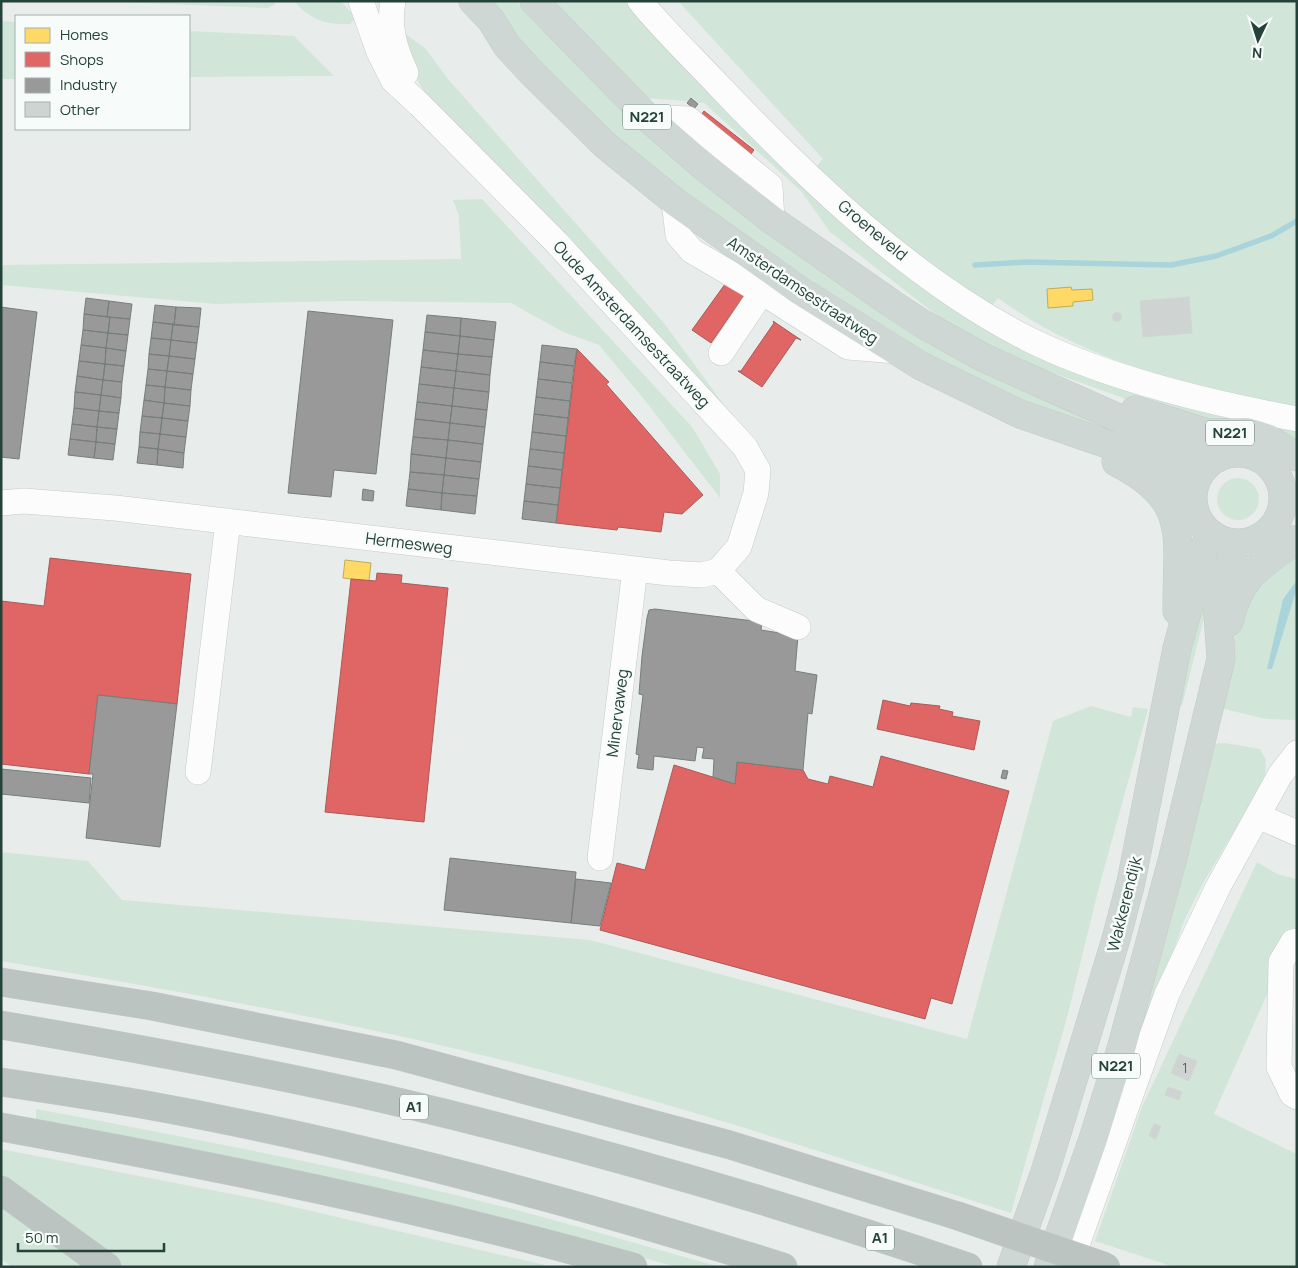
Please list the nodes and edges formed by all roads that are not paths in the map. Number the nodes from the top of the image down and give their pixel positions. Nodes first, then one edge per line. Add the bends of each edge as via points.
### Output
1 (361, 1) edge
2 (393, 1) edge
3 (473, 1) edge
4 (534, 1) edge
5 (640, 1) edge
6 (420, 104) junction
7 (674, 201) junction
8 (762, 292) junction
9 (721, 352) dead end
10 (896, 352) junction
11 (1042, 382) junction
12 (1020, 414) junction
13 (1297, 419) edge
14 (1297, 457) edge
15 (1216, 459) junction
16 (1288, 480) edge
17 (1193, 489) junction
18 (1, 503) edge
19 (1289, 508) edge
20 (228, 521) junction
21 (1209, 533) junction
22 (1297, 539) edge
23 (1236, 543) junction
24 (635, 569) junction
25 (718, 570) junction
26 (798, 627) dead end
27 (1177, 648) junction
28 (1221, 659) junction
29 (1293, 757) edge
30 (198, 772) dead end
31 (1258, 816) junction
32 (1296, 830) edge
33 (600, 858) dead end
34 (1297, 941) edge
35 (1, 982) edge
36 (1, 1025) edge
37 (1, 1082) edge
38 (1297, 1097) edge
39 (1, 1127) edge
40 (1, 1190) edge
41 (107, 1267) edge
42 (634, 1267) edge
43 (783, 1267) edge
44 (968, 1267) edge
45 (1011, 1267) edge
46 (1048, 1267) edge
47 (1069, 1267) edge
48 (1106, 1267) edge

1 - 6 street, Oude Amsterdamsestraatweg via 393,80
2 - 6 street, Oude Amsterdamsestraatweg via 391,25 395,49
3 - 7 main road, Amsterdamsestraatweg / N221 via 491,20 507,46 565,107 605,145
4 - 11 main road, N221 via 647,117 702,166 772,220 923,324 984,358
5 - 13 street, Groeneveld via 785,154 864,225 950,293 1029,339 1093,365 1157,387
6 - 25 street, Oude Amsterdamsestraatweg via 556,242 744,447 758,470 756,493 739,547
7 - 8 street via 678,235 687,246
7 - 10 main road, Amsterdamsestraatweg / N221 via 807,295
8 - 9 street
8 - 10 street via 848,347
10 - 12 main road, Amsterdamsestraatweg / N221
11 - 14 main road, N221 via 1192,429 1218,434 1257,435
11 - 15 main road, N221 via 1184,451
12 - 17 main road, Amsterdamsestraatweg / N221 via 1142,456 1167,469
12 - 27 main road, N221 via 1135,472 1162,494 1174,521 1178,547
15 - 16 main road, N221 via 1231,454 1255,457
15 - 17 main road, N221 via 1199,475
16 - 19 main road, N221 via 1282,494
17 - 21 main road via 1195,512
18 - 20 street, Hermesweg via 24,501 115,508
19 - 23 main road, N221 via 1264,535 1256,540
20 - 24 street, Hermesweg
20 - 30 street
21 - 23 main road
21 - 27 main road, Wakkerendijk / N221
22 - 28 main road, N221 via 1260,566 1238,591
23 - 28 main road, N221 via 1218,601
24 - 25 street, Hermesweg via 702,575
24 - 33 street, Minervaweg
25 - 26 street via 756,609
27 - 45 main road, Wakkerendijk / N221 via 1137,854 1118,930 1048,1163
28 - 46 main road, N221 via 1172,861 1121,1049
29 - 31 street
31 - 32 street
31 - 47 street via 1218,887 1167,994
34 - 38 street via 1281,962 1279,1067 1292,1094
35 - 48 highway, bridge via 152,1006 396,1055 730,1145 958,1216
36 - 44 highway, A1 via 150,1050 385,1099 598,1154 798,1212
37 - 43 highway via 142,1104 371,1153 578,1205
39 - 42 highway via 310,1186
40 - 41 highway

